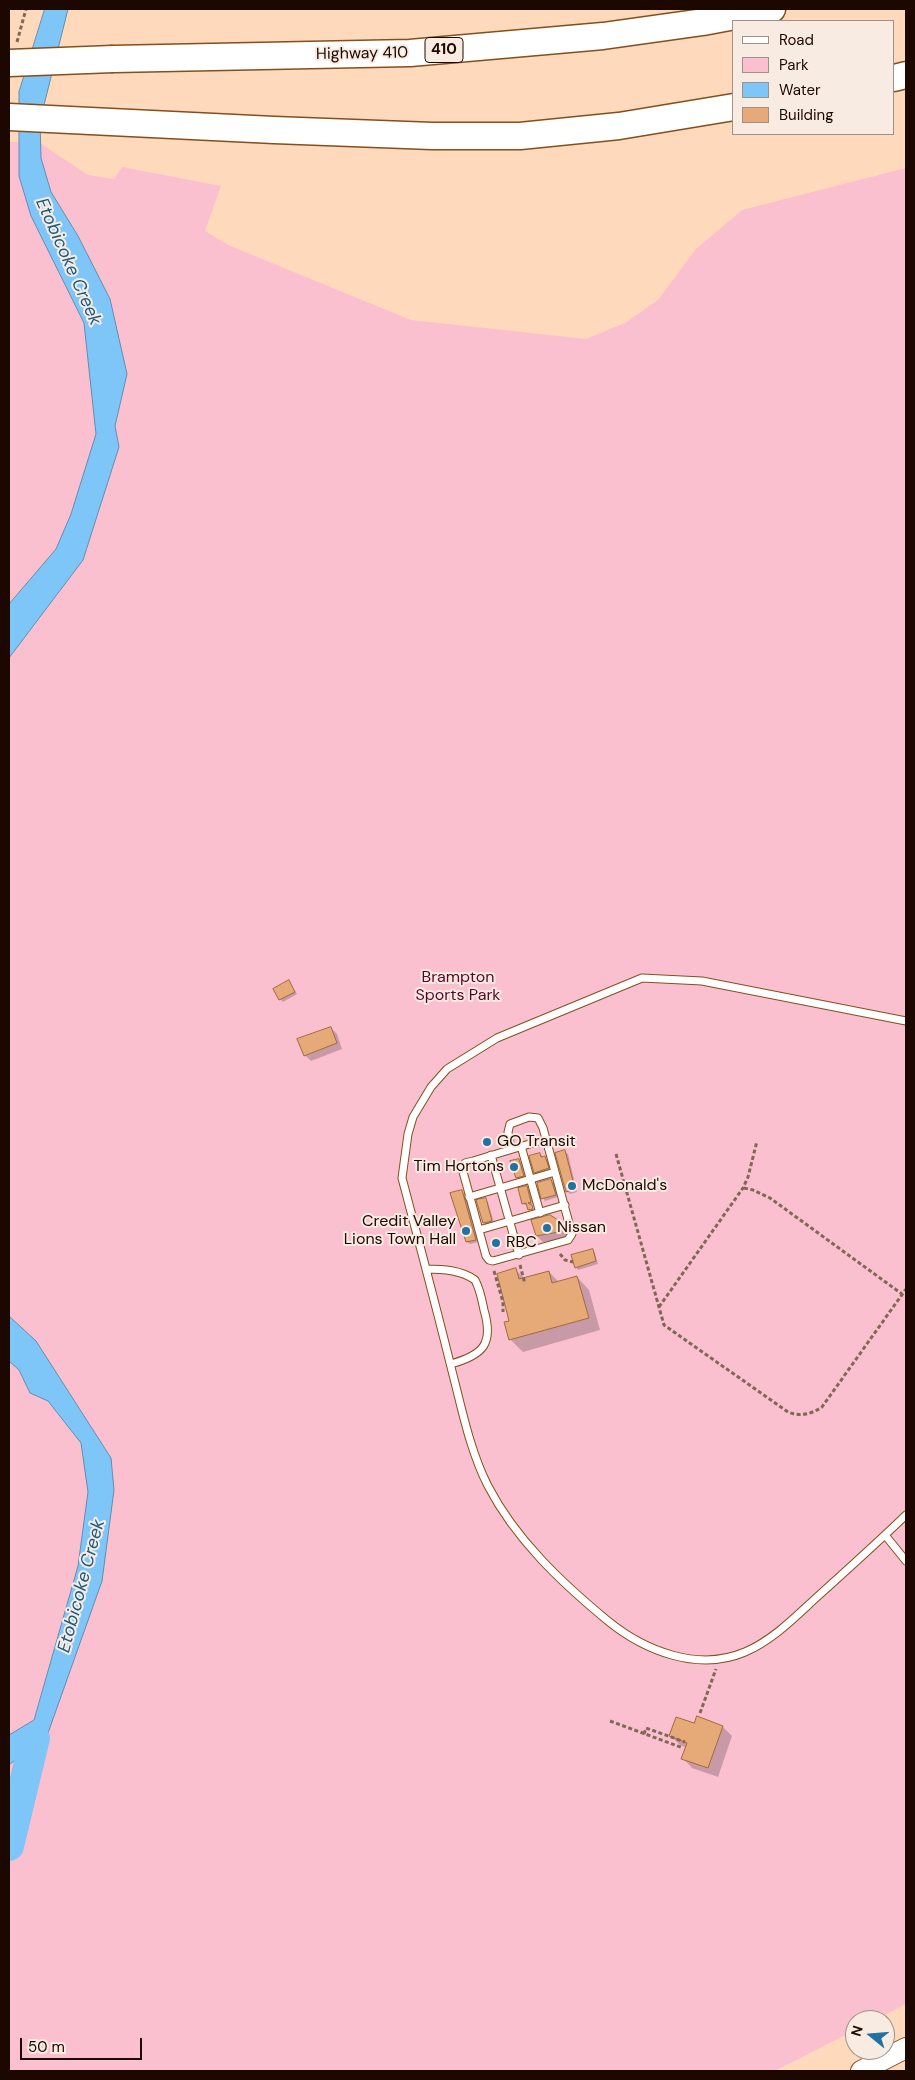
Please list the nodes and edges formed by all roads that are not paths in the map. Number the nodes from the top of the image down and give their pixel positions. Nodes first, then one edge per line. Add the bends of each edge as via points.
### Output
1 (772, 9) edge
2 (9, 64) edge
3 (732, 107) edge
4 (9, 117) edge
5 (732, 119) edge
6 (619, 126) junction
7 (906, 1021) edge
8 (546, 1139) junction
9 (521, 1146) junction
10 (511, 1149) junction
11 (490, 1155) junction
12 (555, 1172) junction
13 (531, 1180) junction
14 (500, 1188) junction
15 (469, 1197) junction
16 (565, 1206) junction
17 (540, 1212) junction
18 (509, 1221) junction
19 (479, 1230) junction
20 (519, 1255) junction
21 (426, 1269) junction
22 (451, 1364) junction
23 (906, 1515) edge
24 (885, 1535) junction
25 (906, 1561) edge
26 (906, 2048) edge
27 (861, 2071) edge

1 - 2 highway, Highway 410 / 410, bridge via 603,36 410,53
3 - 6 highway
4 - 6 highway via 432,136 520,136
5 - 6 highway via 664,129
7 - 21 lane via 702,981 642,978 497,1038 446,1069 413,1117 402,1178
8 - 9 lane
8 - 10 lane via 540,1120 529,1117 509,1127
8 - 12 lane
9 - 10 lane
9 - 13 lane
10 - 11 lane
11 - 14 lane
11 - 15 lane via 463,1165
12 - 13 lane
12 - 16 lane
13 - 14 lane
13 - 17 lane
14 - 15 lane
14 - 18 lane
15 - 19 lane
16 - 17 lane
16 - 20 lane via 572,1231 570,1239
17 - 18 lane
18 - 19 lane
18 - 20 lane
19 - 20 lane via 489,1260
21 - 22 lane
21 - 22 lane via 452,1271 475,1280 488,1324 489,1334 482,1348 468,1359
22 - 24 lane via 470,1440 488,1486 517,1533 576,1595 620,1631 643,1645 696,1660 745,1652 772,1637
23 - 24 lane
24 - 25 lane
26 - 27 main road

